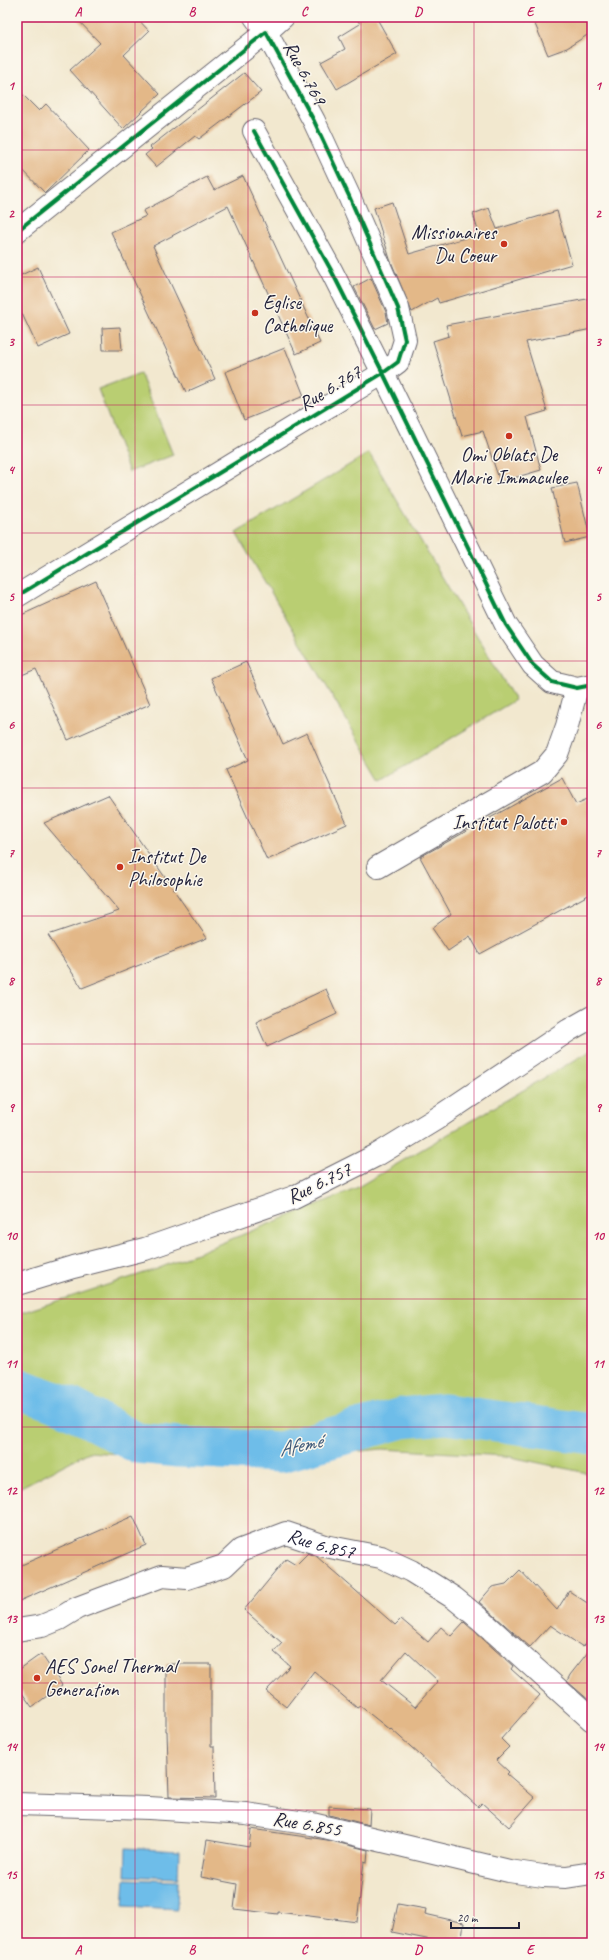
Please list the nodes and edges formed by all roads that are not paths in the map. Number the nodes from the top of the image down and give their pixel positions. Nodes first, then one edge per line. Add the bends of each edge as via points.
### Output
1 (283, 17) edge
2 (260, 24) edge
3 (254, 131) dead end
4 (17, 231) edge
5 (383, 373) junction
6 (17, 596) edge
7 (584, 686) edge
8 (378, 867) dead end
9 (592, 1017) edge
10 (17, 1284) edge
11 (17, 1630) edge
12 (592, 1720) edge
13 (17, 1804) edge
14 (592, 1873) edge

1 - 2 street
2 - 4 street, Rue 6.769
2 - 5 street, Rue 6.769 via 320,134 398,308 405,340 398,362
3 - 5 street via 331,270
5 - 6 street, Rue 6.767
5 - 7 street, Rue 6.767 via 506,624 533,665 552,682
7 - 8 street via 557,754 542,772
9 - 10 street, Rue 6.757 via 384,1151 294,1197 145,1249
11 - 12 street, Rue 6.857 via 42,1626 60,1619 77,1608 162,1576 187,1578 224,1566 241,1550 286,1532 325,1546 382,1556 411,1571 454,1598 481,1620
13 - 14 street, Rue 6.855 via 246,1814 312,1824 509,1871 566,1877

